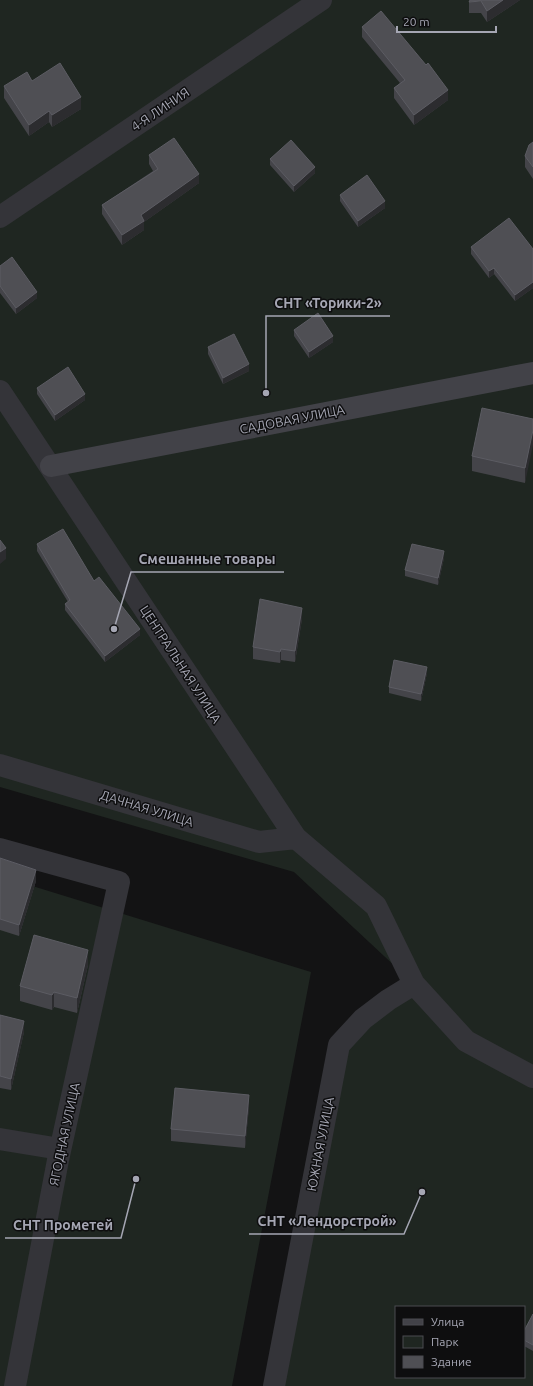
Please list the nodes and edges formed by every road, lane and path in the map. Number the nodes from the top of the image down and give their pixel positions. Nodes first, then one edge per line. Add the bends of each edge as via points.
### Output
1 (321, 0) edge
2 (0, 217) edge
3 (533, 373) edge
4 (0, 391) edge
5 (50, 466) junction
6 (0, 765) edge
7 (296, 838) junction
8 (0, 849) edge
9 (414, 984) junction
10 (533, 1077) edge
11 (0, 1140) edge
12 (60, 1149) junction
13 (15, 1386) edge
14 (274, 1386) edge

1 - 2 street, 4-Я ЛИНИЯ
3 - 5 street, САДОВАЯ УЛИЦА
4 - 5 street, ЦЕНТРАЛЬНАЯ УЛИЦА
5 - 7 street, ЦЕНТРАЛЬНАЯ УЛИЦА
6 - 7 street, ДАЧНАЯ УЛИЦА via 259,842
7 - 9 street, ЦЕНТРАЛЬНАЯ УЛИЦА via 376,906
8 - 12 street, ЯГОДНАЯ УЛИЦА via 119,882
9 - 10 street, ЦЕНТРАЛЬНАЯ УЛИЦА via 466,1041
9 - 14 street, ЮЖНАЯ УЛИЦА via 363,1019 339,1045
11 - 12 street
12 - 13 street, ЯГОДНАЯ УЛИЦА

